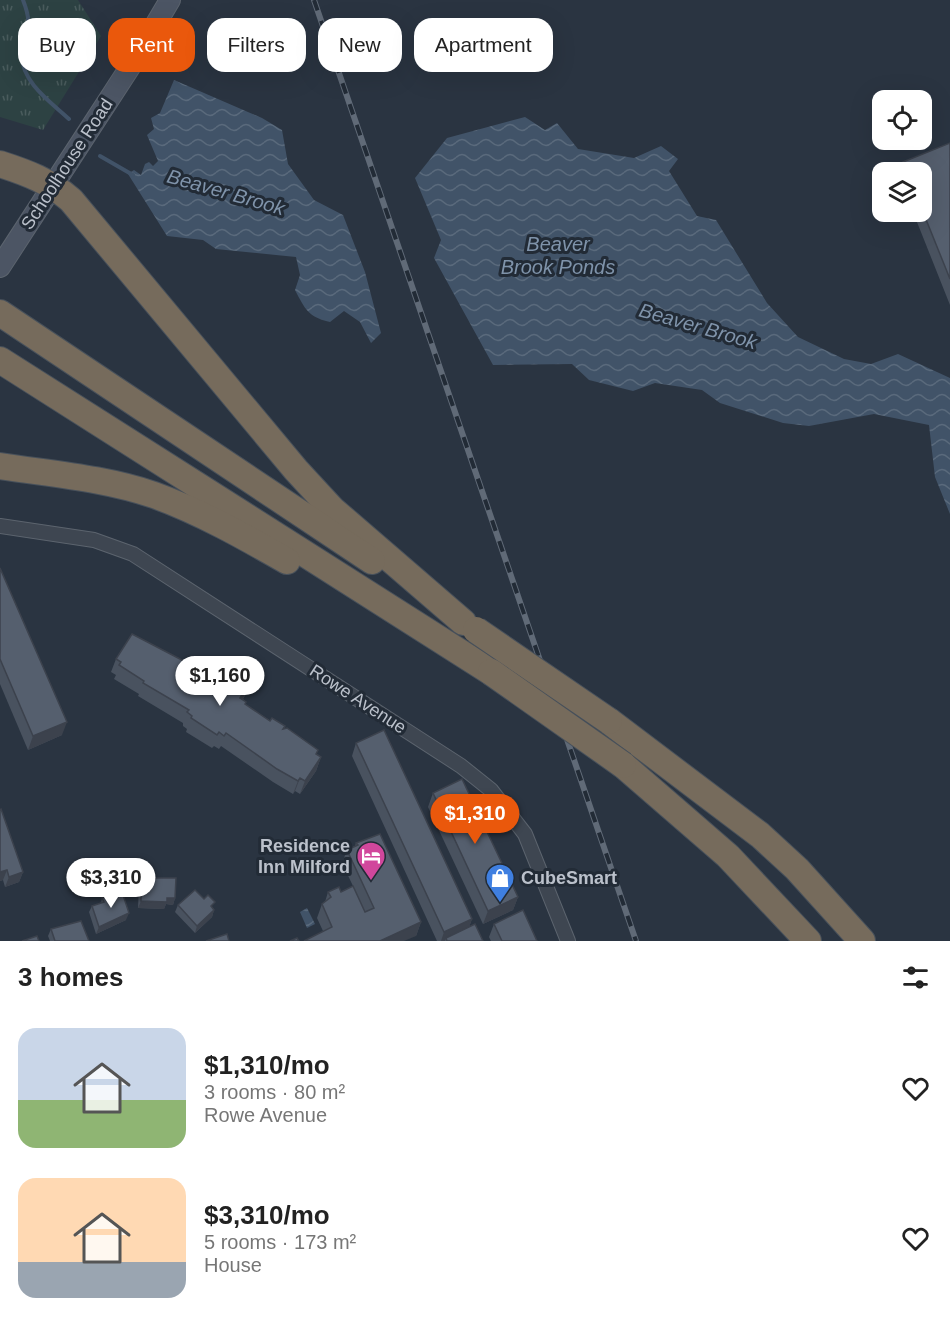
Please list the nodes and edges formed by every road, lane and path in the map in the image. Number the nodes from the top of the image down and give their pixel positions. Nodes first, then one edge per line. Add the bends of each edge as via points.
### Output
1 (170, 0) edge
2 (0, 164) edge
3 (54, 185) junction
4 (0, 267) edge
5 (7, 318) edge
6 (0, 360) edge
7 (0, 466) edge
8 (0, 526) edge
9 (470, 626) junction
10 (444, 642) junction
11 (609, 721) junction
12 (623, 765) junction
13 (568, 941) edge
14 (787, 941) edge
15 (808, 941) edge
16 (841, 941) edge
17 (862, 941) edge

1 - 3 main road, Schoolhouse Road
2 - 3 highway via 34,174
3 - 4 main road, Schoolhouse Road
3 - 9 highway via 71,200 324,501
5 - 9 highway
6 - 10 highway
7 - 10 highway via 100,481 154,495 224,527
8 - 13 street, Rowe Avenue via 94,540 133,554 460,766 491,790 525,834
9 - 11 highway, bridge
10 - 12 highway, bridge
11 - 16 highway via 717,811
11 - 17 highway via 760,835 797,869
12 - 14 highway via 766,914
12 - 15 highway via 728,856

